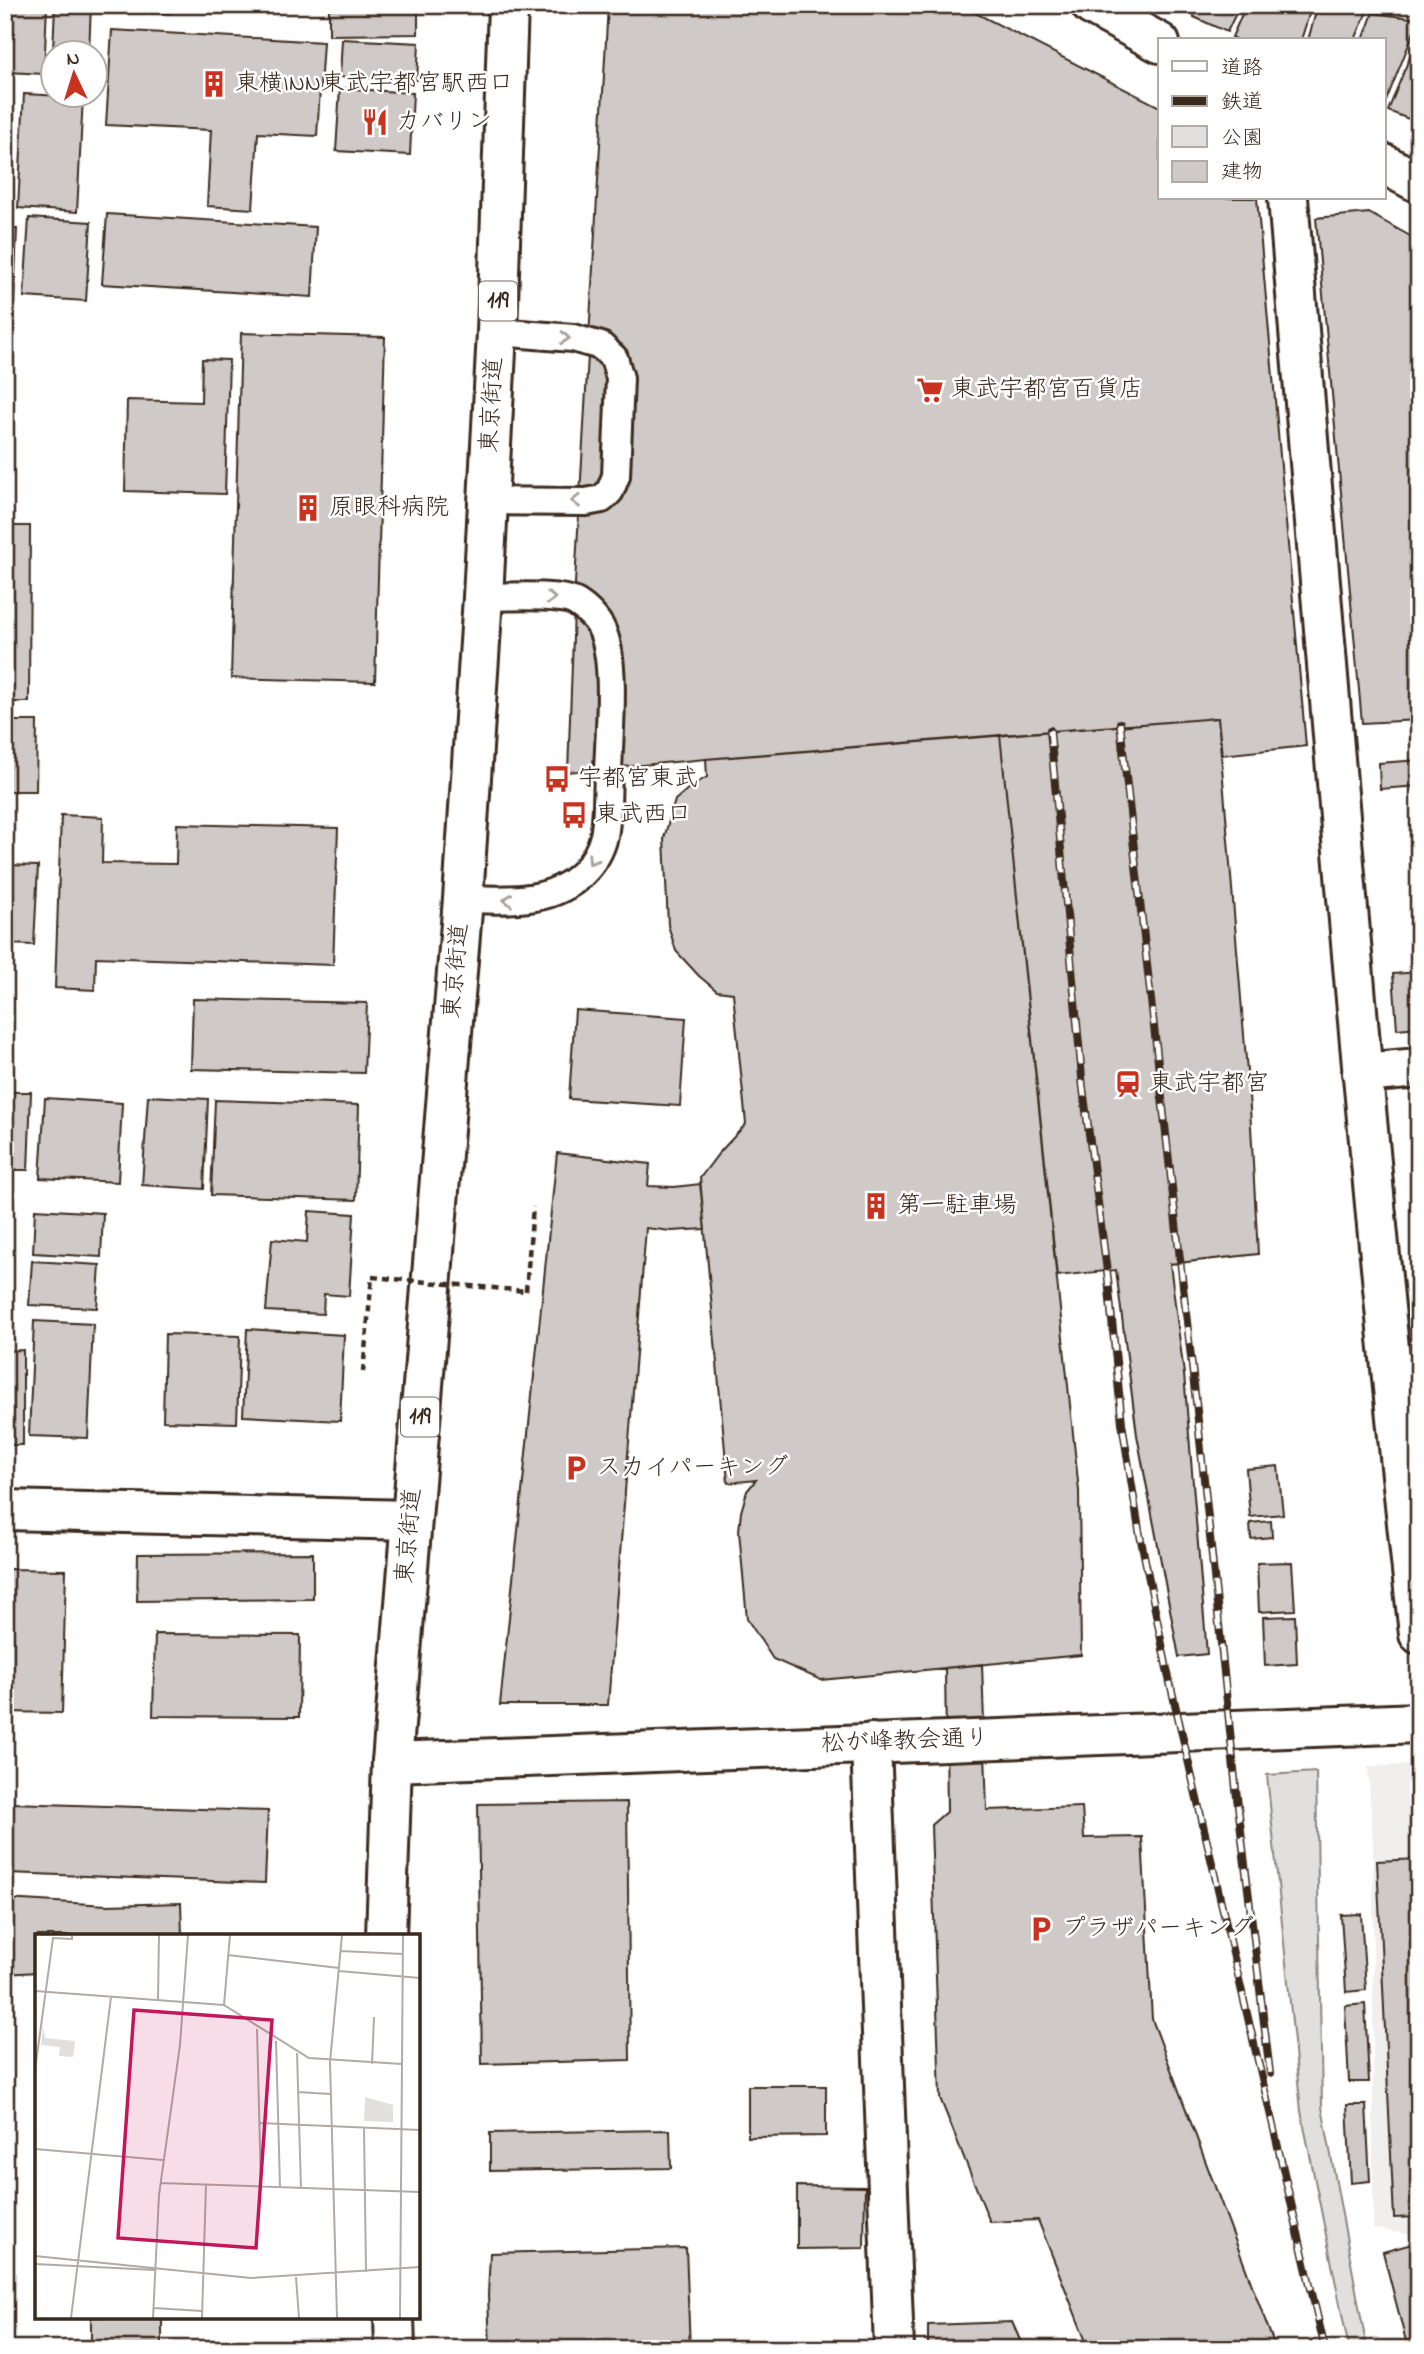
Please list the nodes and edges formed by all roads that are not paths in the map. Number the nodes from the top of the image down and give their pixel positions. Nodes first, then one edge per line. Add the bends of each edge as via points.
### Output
1 (508, 5) edge
2 (1091, 5) edge
3 (1158, 42) edge
4 (1386, 165) edge
5 (1419, 183) edge
6 (1288, 200) edge
7 (497, 332) junction
8 (487, 500) junction
9 (483, 597) junction
10 (463, 899) junction
11 (1419, 1068) edge
12 (1362, 1073) junction
13 (5, 1510) edge
14 (411, 1520) junction
15 (1419, 1634) edge
16 (1419, 1723) edge
17 (871, 1743) junction
18 (392, 1762) junction
19 (386, 1934) edge
20 (394, 2319) edge
21 (395, 2349) edge
22 (894, 2349) edge

1 - 7 main road, 東京街道 / 119
2 - 3 main road
4 - 5 main road
6 - 12 main road
7 - 8 main road, 東京街道 / 119
7 -> 8 lane via 573,338 601,346 614,359 620,377 617,476 602,499
8 - 9 main road, 東京街道 / 119
9 - 10 main road, 東京街道 / 119
9 -> 10 lane via 575,601 603,632 610,700 606,809 597,855 570,884 526,900
10 - 14 main road, 東京街道 / 119
11 - 12 main road
12 - 15 main road
13 - 14 main road
14 - 18 main road, 東京街道 / 119
16 - 17 main road, 松が峰教会通り
17 - 18 main road, 松が峰教会通り
17 - 22 main road
18 - 19 main road, 東京街道 / 119
20 - 21 main road

